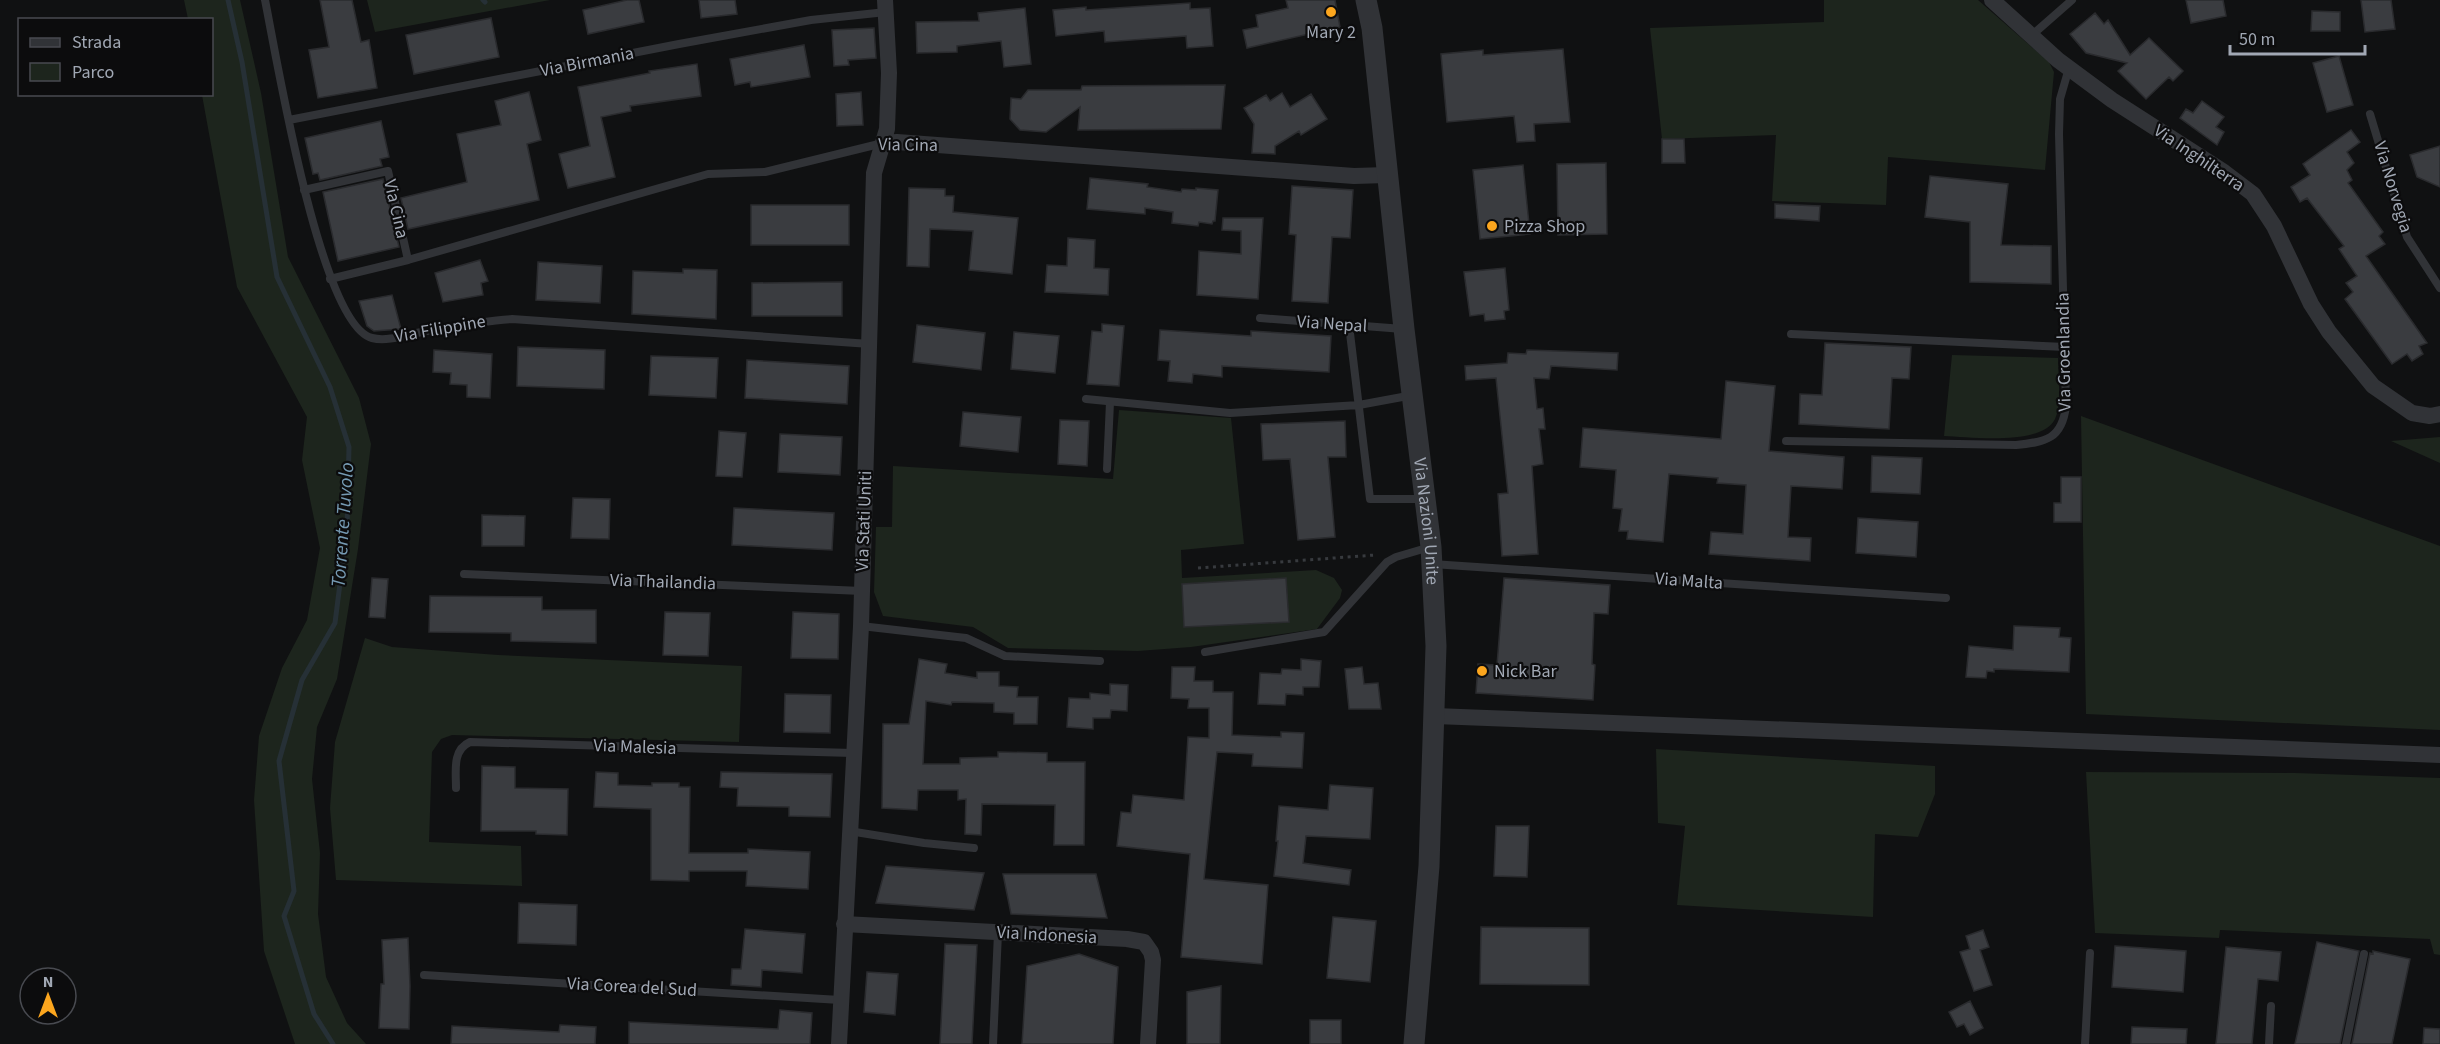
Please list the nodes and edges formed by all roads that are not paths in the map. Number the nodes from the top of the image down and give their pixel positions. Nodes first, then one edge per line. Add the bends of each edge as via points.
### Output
1 (265, 0) edge
2 (1366, 0) edge
3 (1992, 0) edge
4 (2072, 0) edge
5 (885, 6) edge
6 (2031, 36) junction
7 (2068, 68) junction
8 (2370, 114) dead end
9 (289, 120) junction
10 (884, 143) junction
11 (1387, 175) junction
12 (304, 190) junction
13 (408, 260) junction
14 (330, 279) junction
15 (2440, 288) edge
16 (1260, 318) dead end
17 (1349, 325) junction
18 (1404, 329) junction
19 (1791, 334) dead end
20 (870, 344) junction
21 (2065, 347) junction
22 (1413, 395) junction
23 (1086, 399) dead end
24 (1110, 402) junction
25 (1359, 405) junction
26 (2440, 414) edge
27 (1786, 441) dead end
28 (1107, 469) dead end
29 (1424, 499) junction
30 (1431, 555) junction
31 (464, 573) dead end
32 (862, 591) junction
33 (1946, 598) dead end
34 (861, 626) junction
35 (1205, 652) dead end
36 (1100, 661) dead end
37 (1435, 716) junction
38 (853, 753) junction
39 (2440, 755) edge
40 (456, 788) dead end
41 (849, 831) junction
42 (974, 848) dead end
43 (844, 924) junction
44 (998, 933) junction
45 (2090, 953) dead end
46 (2364, 954) dead end
47 (424, 975) dead end
48 (840, 1000) junction
49 (2271, 1006) dead end
50 (839, 1044) edge
51 (993, 1044) edge
52 (1148, 1044) edge
53 (1414, 1044) edge
54 (2085, 1044) edge
55 (2269, 1044) edge
56 (2346, 1044) edge

1 - 9 lane, Via Filippine
2 - 11 street, Via Nazioni Unite
3 - 6 street, Via Inghilterra
4 - 6 lane
5 - 9 lane, Via Birmania
5 - 10 street, Via Stati Uniti via 889,73
6 - 7 street, Via Inghilterra
7 - 21 lane, Via Groenlandia via 2060,99 2059,134
7 - 26 street, Via Inghilterra via 2253,194 2274,226 2311,304 2373,386 2412,413
8 - 15 lane, Via Norvegia via 2407,237
9 - 12 lane, Via Filippine
10 - 11 street, Via Cina via 1354,176
10 - 13 lane, Via Cina via 765,172 708,174
10 - 20 street, Via Stati Uniti via 874,173
11 - 18 street, Via Nazioni Unite
12 - 13 lane, Via Cina via 388,171
12 - 14 lane, Via Filippine
13 - 14 lane, Via Cina
14 - 20 lane, Via Filippine via 354,326 373,339 512,319
16 - 17 lane, Via Nepal
17 - 18 lane, Via Nepal
17 - 25 lane
18 - 22 street, Via Nazioni Unite
19 - 21 lane
20 - 32 street, Via Stati Uniti
21 - 27 lane, Via Groenlandia via 2064,422 2056,434 2046,439 2016,445
22 - 25 lane
22 - 29 street, Via Nazioni Unite
23 - 24 lane
24 - 25 lane via 1230,413
24 - 28 lane
25 - 29 lane via 1370,499
29 - 30 street, Via Nazioni Unite
30 - 33 lane, Via Malta
30 - 35 lane, Via Malta via 1407,553 1387,562 1324,632
30 - 37 street, Via Nazioni Unite
31 - 32 lane, Via Thailandia
32 - 34 street, Via Stati Uniti
34 - 36 lane via 966,638 1005,656
34 - 38 street, Via Stati Uniti
37 - 39 street
37 - 53 street, Via Nazioni Unite via 1429,866
38 - 40 lane, Via Malesia via 470,742 461,746 457,754
38 - 41 street, Via Stati Uniti
41 - 42 lane
41 - 43 street, Via Stati Uniti
43 - 44 street, Via Indonesia
43 - 48 street, Via Stati Uniti
44 - 51 lane
44 - 52 street, Via Indonesia via 1144,942 1153,960
45 - 54 lane
46 - 56 lane
47 - 48 lane, Via Corea del Sud
48 - 50 street, Via Stati Uniti
49 - 55 lane

